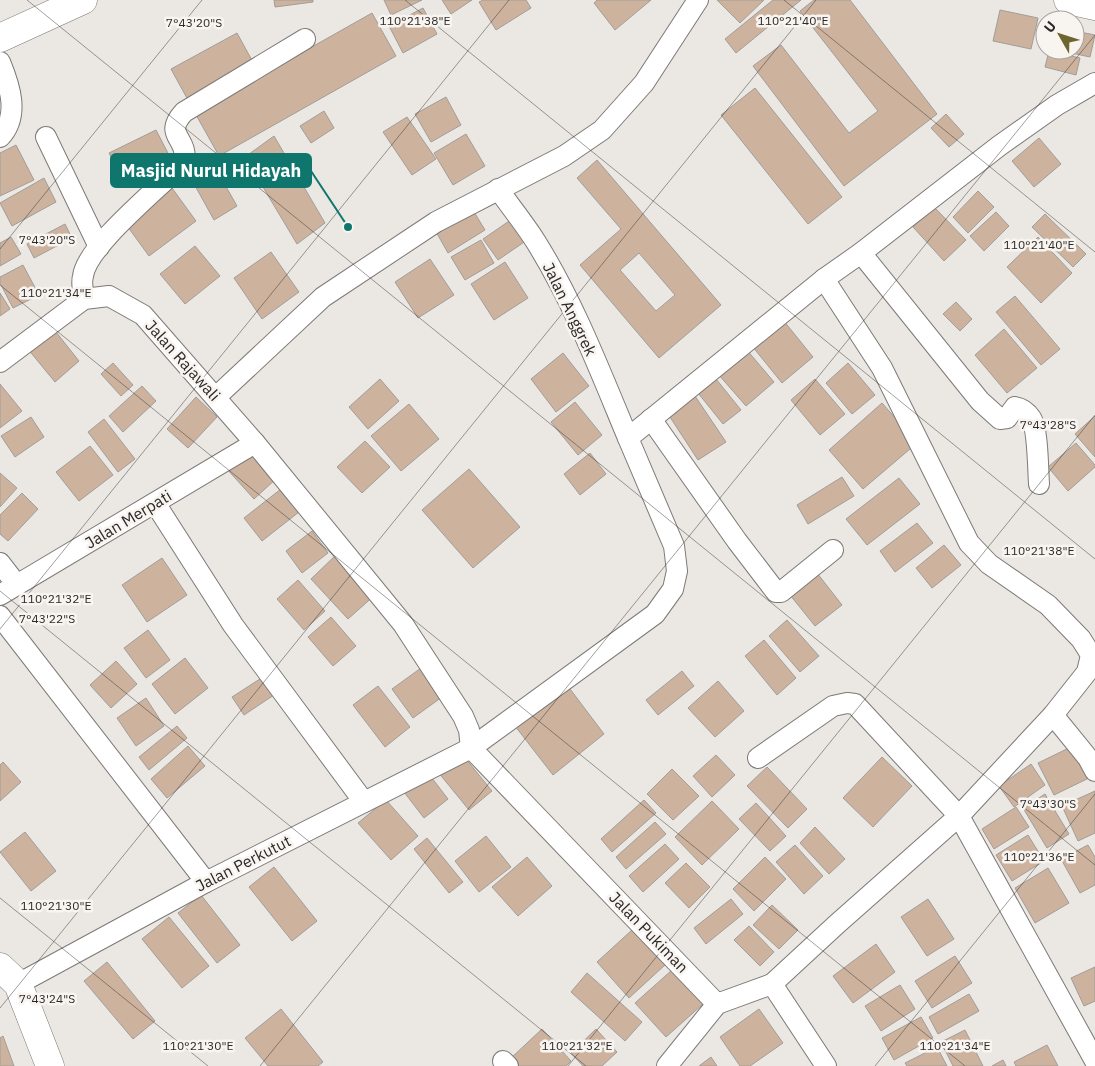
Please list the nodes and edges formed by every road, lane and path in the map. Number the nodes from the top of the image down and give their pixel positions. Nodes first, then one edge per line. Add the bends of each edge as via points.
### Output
1 (83, 0) edge
2 (698, 0) edge
3 (1068, 0) edge
4 (1095, 6) edge
5 (0, 38) edge
6 (306, 39) dead end
7 (0, 62) edge
8 (1095, 84) edge
9 (0, 137) edge
10 (46, 137) dead end
11 (498, 189) junction
12 (99, 247) junction
13 (861, 253) junction
14 (824, 279) junction
15 (84, 299) junction
16 (0, 362) edge
17 (216, 397) junction
18 (651, 419) junction
19 (628, 438) junction
20 (255, 443) junction
21 (1039, 484) dead end
22 (155, 503) junction
23 (833, 550) dead end
24 (0, 563) edge
25 (8, 590) edge
26 (0, 616) edge
27 (1091, 670) edge
28 (1053, 715) junction
29 (471, 748) junction
30 (758, 758) dead end
31 (1095, 771) edge
32 (364, 802) junction
33 (959, 816) junction
34 (206, 882) junction
35 (9, 976) edge
36 (772, 984) junction
37 (717, 1004) junction
38 (1095, 1061) edge
39 (50, 1066) edge
40 (667, 1066) edge
41 (826, 1066) edge

1 - 5 main road
2 - 11 street via 644,83 602,130 564,156
3 - 4 main road
6 - 12 street via 177,119 175,132 184,148 184,162
7 - 9 street via 13,109
8 - 13 street via 1057,105 998,146
10 - 12 street
11 - 17 street via 436,222 323,297
11 - 19 street, Jalan Anggrek via 536,242 562,290 589,344
12 - 15 street via 88,260 82,276
13 - 14 street
13 - 21 street via 980,401 1000,419 1007,418 1015,407 1032,419
14 - 18 street
14 - 27 street via 882,368 969,542 989,564 1048,604 1081,639 1091,655
15 - 16 street
15 - 17 street, Jalan Rajawali via 109,296 143,315
17 - 20 street, Jalan Rajawali
18 - 19 street
18 - 23 street via 776,592 781,592
19 - 29 street, Jalan Anggrek via 674,546 677,571 673,589 655,614
20 - 22 street, Jalan Merpati
20 - 29 street, Jalan Rajawali via 403,624 463,716
22 - 25 street, Jalan Merpati
22 - 32 street via 233,625
24 - 25 street
26 - 34 street
27 - 28 street
28 - 31 street
28 - 33 street
29 - 32 street, Jalan Perkutut
29 - 37 street, Jalan Pukiman
30 - 33 street via 833,706 854,704
32 - 34 street, Jalan Perkutut
33 - 36 street
33 - 38 street
34 - 35 street, Jalan Perkutut
35 - 39 main road
36 - 37 street
36 - 41 street
37 - 40 street

